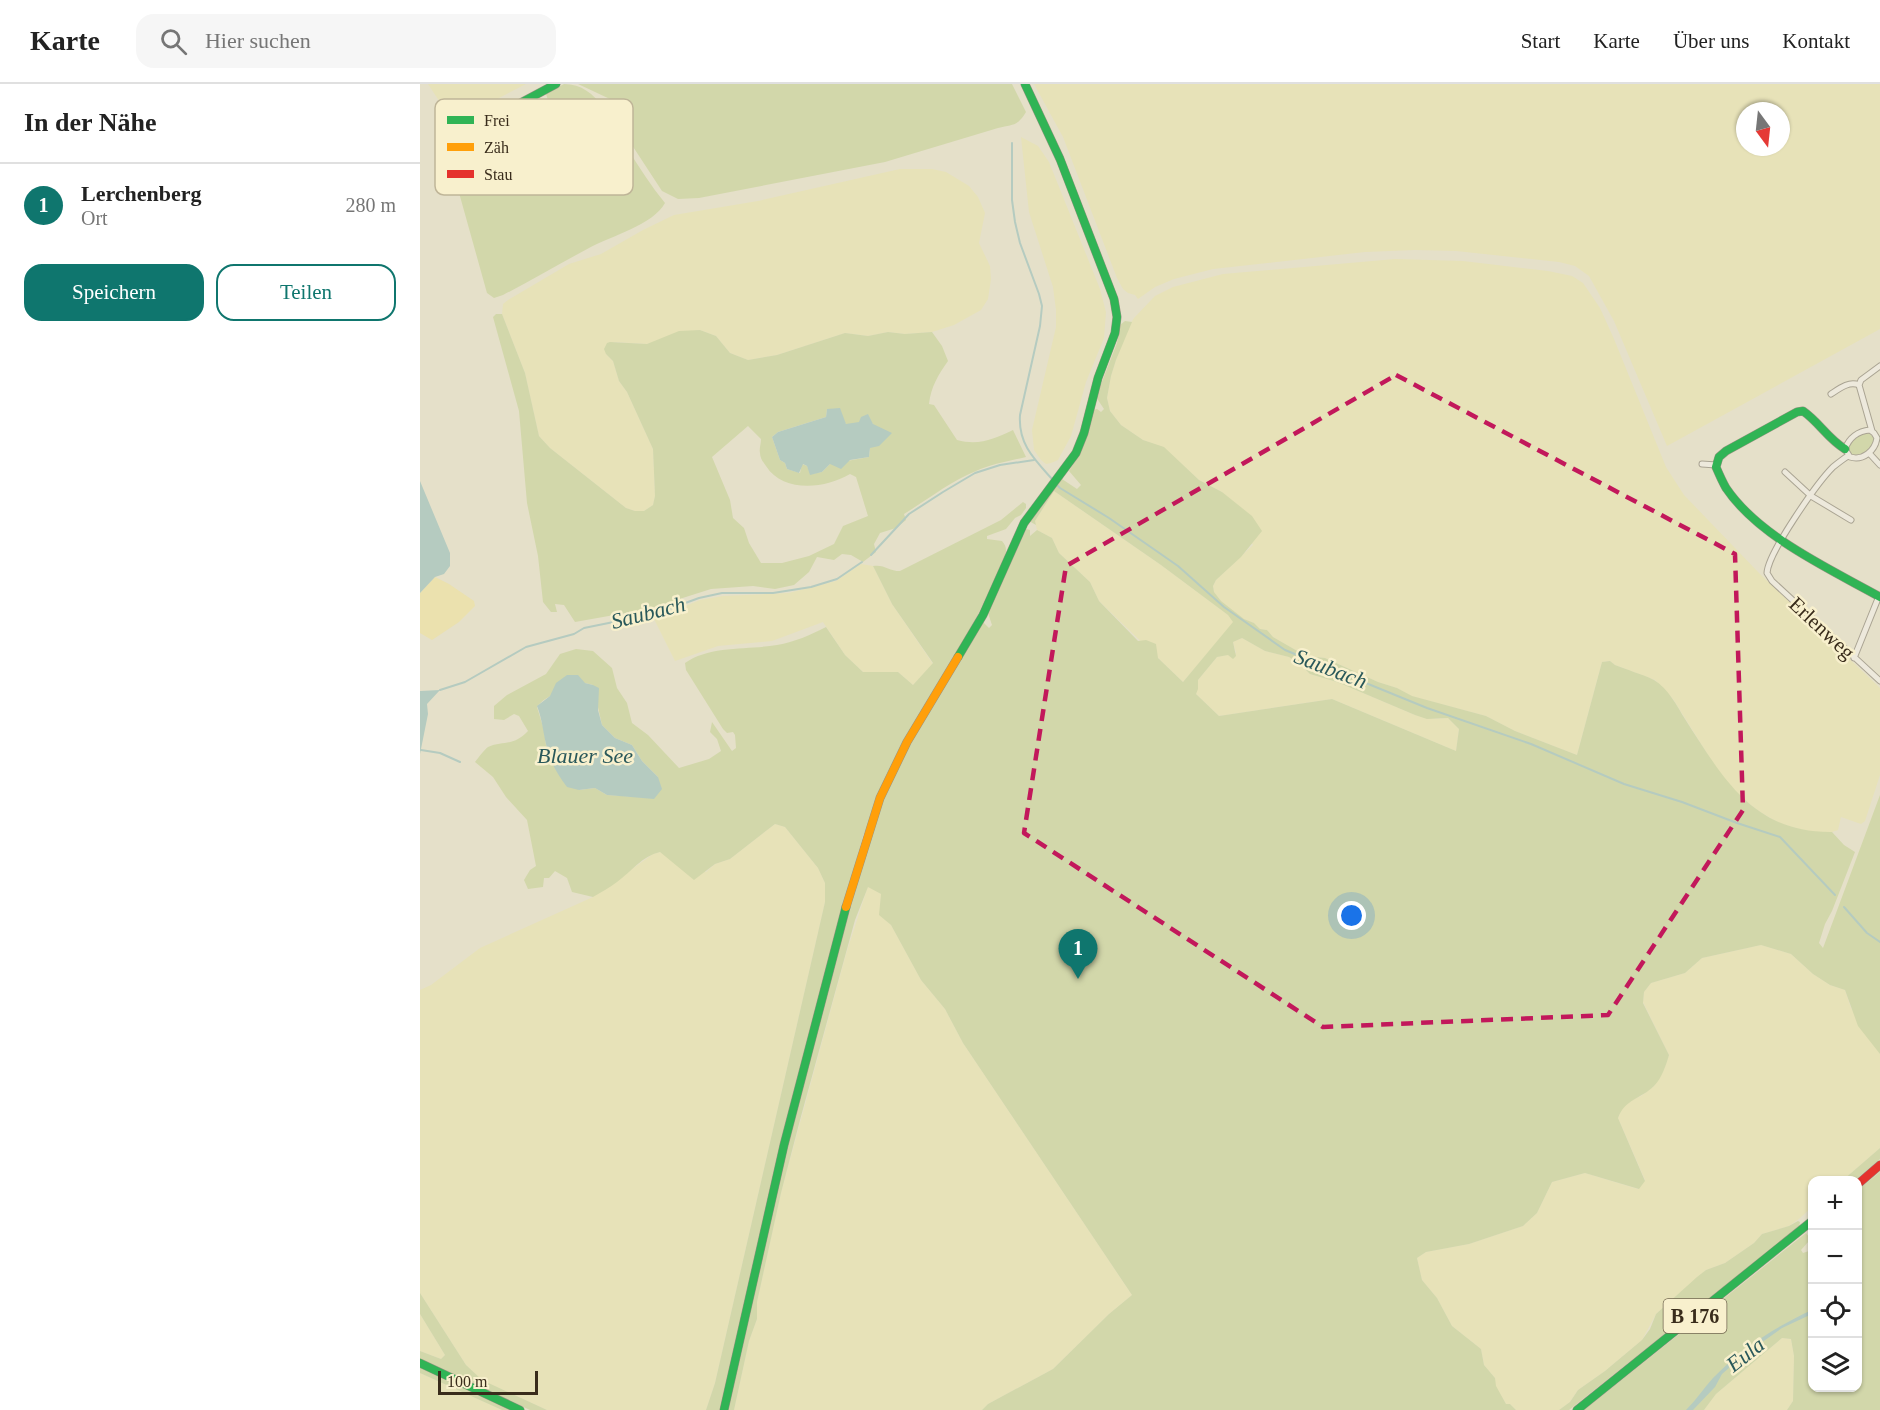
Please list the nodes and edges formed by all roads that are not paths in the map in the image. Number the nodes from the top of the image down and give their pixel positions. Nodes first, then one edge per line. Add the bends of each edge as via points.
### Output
1 (556, 84) edge
2 (1024, 84) edge
3 (529, 99) edge
4 (1880, 366) edge
5 (1859, 385) junction
6 (1831, 394) dead end
7 (1875, 431) edge
8 (1846, 452) junction
9 (1869, 453) junction
10 (1702, 464) dead end
11 (1716, 465) junction
12 (1880, 465) edge
13 (1785, 472) dead end
14 (1811, 496) junction
15 (1851, 520) dead end
16 (1782, 541) junction
17 (1880, 596) edge
18 (1854, 658) junction
19 (1880, 681) edge
20 (1880, 1165) edge
21 (1862, 1180) edge
22 (1808, 1224) edge
23 (420, 1363) edge
24 (520, 1410) edge
25 (724, 1410) edge
26 (1577, 1410) edge

1 - 3 street
2 - 25 street via 1063,167 1110,290 1116,312 1114,339 1072,460 1024,523 983,615 907,742 873,817 784,1145
4 - 5 street
5 - 6 street via 1847,384
5 - 7 street
7 - 8 street via 1857,434
7 - 9 street via 1877,441
8 - 9 street via 1857,459
8 - 11 street via 1803,411 1726,451
8 - 14 street
9 - 12 street
10 - 11 street
11 - 16 street via 1731,495
13 - 14 street
14 - 15 street
14 - 16 street
16 - 17 street
16 - 18 street, Erlenweg via 1767,573
17 - 18 street
18 - 19 street, Erlenweg
20 - 21 street
22 - 26 street, B 176
23 - 24 street

